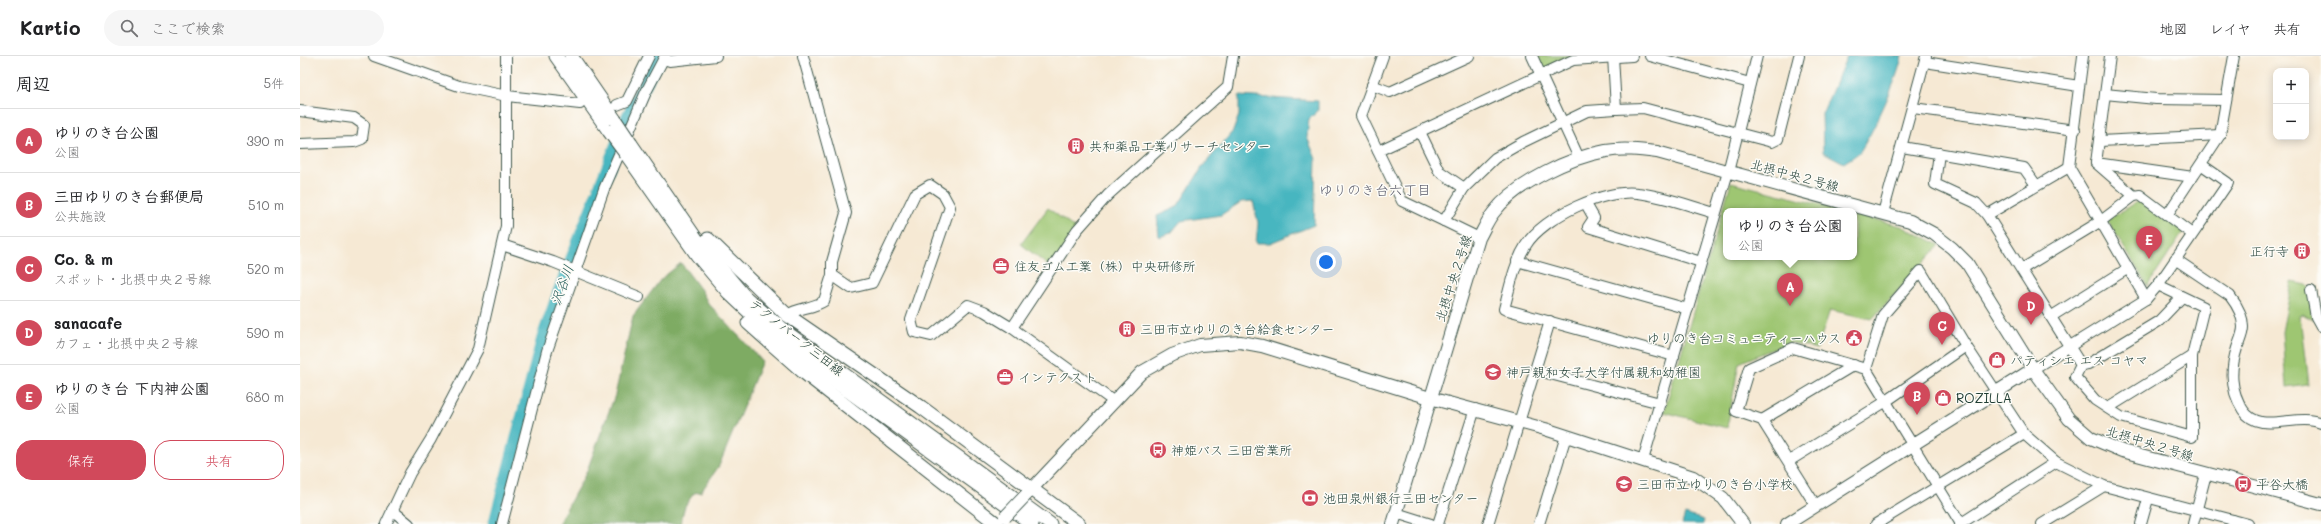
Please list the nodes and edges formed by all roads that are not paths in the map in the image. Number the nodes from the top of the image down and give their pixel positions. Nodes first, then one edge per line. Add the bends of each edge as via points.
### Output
1 (374, 56) edge
2 (506, 56) edge
3 (556, 56) edge
4 (571, 56) edge
5 (649, 56) edge
6 (716, 56) edge
7 (803, 56) edge
8 (1233, 56) edge
9 (1383, 56) edge
10 (1469, 56) edge
11 (1532, 56) edge
12 (1632, 56) edge
13 (1650, 56) edge
14 (1757, 56) edge
15 (1799, 56) edge
16 (2083, 56) edge
17 (2110, 56) edge
18 (2234, 56) edge
19 (665, 57) edge
20 (1614, 57) edge
21 (1926, 59) edge
22 (1540, 75) junction
23 (1750, 83) junction
24 (1372, 85) junction
25 (2079, 86) junction
26 (2105, 94) junction
27 (507, 96) junction
28 (2226, 100) junction
29 (580, 104) dead end
30 (617, 104) dead end
31 (1616, 108) junction
32 (1913, 108) junction
33 (300, 111) edge
34 (1562, 124) junction
35 (612, 126) junction
36 (2075, 130) junction
37 (1420, 132) junction
38 (1736, 133) junction
39 (2220, 135) junction
40 (2100, 141) junction
41 (300, 144) edge
42 (1902, 148) junction
43 (629, 149) junction
44 (1378, 151) junction
45 (1939, 153) junction
46 (1579, 158) junction
47 (2096, 163) junction
48 (2202, 165) junction
49 (2068, 166) junction
50 (1728, 172) junction
51 (2193, 178) junction
52 (2036, 185) junction
53 (660, 186) junction
54 (1464, 188) junction
55 (2134, 196) junction
56 (1586, 204) junction
57 (664, 211) junction
58 (1715, 213) junction
59 (1883, 213) junction
60 (1988, 215) junction
61 (2166, 215) junction
62 (1444, 221) junction
63 (2101, 221) junction
64 (2192, 234) junction
65 (1479, 238) junction
66 (502, 245) junction
67 (2175, 259) junction
68 (1517, 261) junction
69 (1701, 262) junction
70 (2022, 268) junction
71 (2127, 269) junction
72 (575, 270) junction
73 (832, 275) junction
74 (2158, 285) junction
75 (2311, 290) dead end
76 (639, 297) dead end
77 (2182, 297) junction
78 (2146, 299) junction
79 (1688, 310) junction
80 (787, 315) junction
81 (2052, 316) junction
82 (1550, 321) junction
83 (2321, 326) edge
84 (1012, 328) junction
85 (1966, 346) junction
86 (2069, 347) junction
87 (1674, 356) junction
88 (2192, 356) junction
89 (1854, 365) junction
90 (2081, 365) junction
91 (1866, 369) junction
92 (2033, 369) junction
93 (1535, 370) junction
94 (1996, 393) junction
95 (1430, 398) junction
96 (1113, 401) junction
97 (1885, 402) junction
98 (1660, 404) junction
99 (2108, 408) junction
100 (1475, 409) junction
101 (1762, 420) junction
102 (1520, 422) junction
103 (2321, 423) edge
104 (2024, 434) junction
105 (1566, 436) junction
106 (1911, 444) junction
107 (1643, 460) junction
108 (1789, 461) junction
109 (2056, 462) junction
110 (2206, 474) junction
111 (1937, 486) junction
112 (2104, 486) junction
113 (1029, 492) junction
114 (2148, 499) junction
115 (2321, 504) edge
116 (1816, 506) junction
117 (392, 510) junction
118 (2196, 511) junction
119 (1394, 519) edge
120 (1000, 522) edge
121 (2233, 522) edge
122 (386, 524) edge
123 (409, 524) edge
124 (502, 524) edge
125 (1032, 524) edge
126 (1050, 524) edge
127 (1079, 524) edge
128 (1431, 524) edge
129 (1438, 524) edge
130 (1488, 524) edge
131 (1539, 524) edge
132 (1743, 524) edge
133 (1787, 524) edge
134 (1876, 524) edge
135 (1961, 524) edge
136 (2042, 524) edge
137 (2141, 524) edge
138 (2193, 524) edge
139 (2248, 524) edge

1 - 27 street via 459,86
2 - 27 street
3 - 35 main road, テクノパーク三田線
4 - 35 main road, テクノパーク三田線
5 - 30 street via 627,101
6 - 19 street via 670,61
7 - 73 street via 846,213 832,262
8 - 84 street via 1228,87 1108,195 1076,230
9 - 24 street
10 - 24 street via 1390,92
11 - 22 street
12 - 20 street
13 - 23 street
14 - 23 street
15 - 38 street via 1778,139 1772,142
16 - 25 street
17 - 26 street
18 - 28 street
19 - 72 street via 646,92 604,189
20 - 22 street via 1573,60
20 - 31 street
21 - 25 street
21 - 32 street
22 - 34 street
22 - 37 street
23 - 38 street
24 - 44 street via 1361,116
25 - 36 street
26 - 28 street via 2156,99
26 - 40 street
27 - 29 street
27 - 66 street via 507,207
28 - 39 street
31 - 34 street via 1587,112
31 - 38 street via 1643,108
32 - 36 street
32 - 42 street
33 - 41 street via 354,118 364,125 362,140
34 - 46 street
34 - 54 street via 1495,158
35 - 43 main road, テクノパーク三田線, bridge
36 - 49 street
37 - 44 street
37 - 54 street via 1439,171
38 - 50 street
39 - 40 street
39 - 48 street
40 - 47 street
42 - 45 street
42 - 59 street
43 - 53 main road, テクノパーク三田線
43 - 57 main road, テクノパーク三田線
44 - 62 street via 1402,200
45 - 52 street via 2024,168
45 - 60 street via 1934,184 1976,203
46 - 50 street, 北摂中央２号線 via 1606,151 1632,149 1657,152
46 - 65 street, 北摂中央２号線 via 1540,177 1506,199 1494,212
47 - 51 street
47 - 55 street
48 - 51 street
48 - 64 street via 2228,183
49 - 52 street
49 - 63 street
50 - 58 street
50 - 59 street, 北摂中央２号線
51 - 61 street
52 - 60 street
53 - 80 main road via 716,249
53 - 126 main road, テクノパーク三田線 via 697,240 751,302 790,335
54 - 62 street
55 - 61 street via 2140,195
55 - 63 street
56 - 58 street via 1601,196 1638,192
56 - 68 street via 1540,228 1526,244
56 - 69 street via 1594,218 1588,227
57 - 120 main road via 666,223 693,261 731,306 760,334 802,371
57 - 125 main road, テクノパーク三田線 via 728,292 764,326 822,372
58 - 69 street
59 - 92 street, 北摂中央２号線 via 1910,221 1934,234 1967,263
60 - 70 street
61 - 64 street
62 - 65 street
63 - 70 street
63 - 71 street
64 - 67 street
65 - 95 street, 北摂中央２号線
66 - 72 street
66 - 117 street via 478,349
67 - 74 street
67 - 103 street via 2230,296 2236,305 2243,328 2232,364 2232,377 2234,391 2247,415 2263,422 2301,419
68 - 79 street
68 - 82 street via 1504,308
69 - 79 street
70 - 81 street
71 - 78 street
71 - 81 street
72 - 76 street
72 - 124 street via 547,351
73 - 80 street via 824,301 815,306 796,308
73 - 84 street via 851,288 872,283 915,194 930,185 943,194 950,207 911,320 914,332 931,336 968,305 984,311
74 - 77 street
74 - 78 street
75 - 83 street via 2316,317
77 - 88 street via 2204,307
77 - 90 street via 2159,321 2088,364
78 - 86 street
79 - 87 street
80 - 113 main road
81 - 86 street
82 - 87 street
82 - 93 street
84 - 96 street
85 - 91 street via 1921,271 1883,315
85 - 94 street
85 - 97 street
86 - 90 street
86 - 92 street
87 - 98 street
88 - 99 street
88 - 99 street via 2192,437 2121,417
89 - 91 street
89 - 101 street
89 - 101 street via 1793,348 1749,368 1736,411
90 - 99 street via 2075,377 2095,400
91 - 97 street
92 - 94 street
92 - 110 street, 北摂中央２号線 via 2069,419 2091,438 2122,451
93 - 98 street
93 - 102 street
94 - 104 street
94 - 106 street
95 - 96 street via 1282,352 1240,342 1200,346 1172,355 1142,372
95 - 100 street
95 - 119 street, 北摂中央２号線
96 - 113 street
97 - 106 street
97 - 108 street
98 - 107 street
100 - 102 street
100 - 129 street
101 - 108 street
102 - 105 street
102 - 130 street
104 - 109 street
104 - 111 street
105 - 107 street
105 - 131 street
106 - 111 street
106 - 116 street
107 - 132 street via 1693,477 1723,498
108 - 116 street
109 - 112 street
109 - 135 street
110 - 115 street, 北摂中央２号線
110 - 118 street
111 - 134 street
111 - 135 street
112 - 114 street
112 - 136 street
113 - 120 street, bridge
113 - 127 main road
114 - 118 street
114 - 137 street
116 - 133 street
117 - 122 street
117 - 123 street
118 - 121 street
118 - 138 street
119 - 128 street
121 - 139 street

